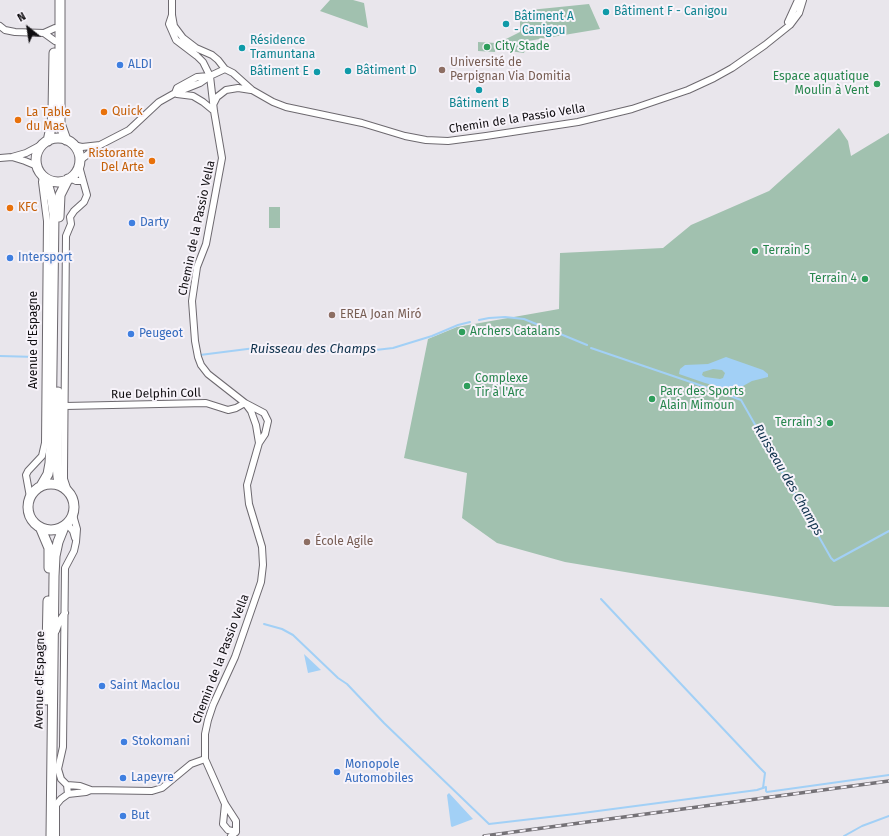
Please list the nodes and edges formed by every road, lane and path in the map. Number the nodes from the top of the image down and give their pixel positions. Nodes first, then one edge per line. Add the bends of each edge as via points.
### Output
1 (56, 0) edge
2 (60, 0) edge
3 (172, 0) edge
4 (798, 0) edge
5 (803, 0) edge
6 (172, 15) junction
7 (0, 26) edge
8 (786, 27) junction
9 (55, 28) junction
10 (44, 33) junction
11 (55, 41) junction
12 (225, 70) junction
13 (210, 76) junction
14 (252, 90) junction
15 (175, 93) junction
16 (213, 108) junction
17 (45, 143) junction
18 (70, 143) junction
19 (100, 145) junction
20 (12, 157) junction
21 (0, 158) edge
22 (79, 164) junction
23 (37, 166) junction
24 (44, 178) junction
25 (69, 179) junction
26 (82, 181) junction
27 (245, 403) junction
28 (65, 406) junction
29 (259, 443) junction
30 (41, 486) junction
31 (65, 488) junction
32 (30, 497) junction
33 (74, 515) junction
34 (66, 526) junction
35 (41, 529) junction
36 (76, 542) junction
37 (65, 613) junction
38 (53, 655) junction
39 (205, 759) junction
40 (67, 785) junction
41 (91, 790) junction
42 (68, 794) junction
43 (225, 804) junction
44 (233, 834) edge
45 (46, 836) edge
46 (51, 836) edge
47 (56, 836) edge

1 - 9 main road
2 - 18 main road via 60,124
3 - 6 street, Chemin de la Passio Vella
4 - 8 street
5 - 8 street via 790,25
6 - 12 street, Chemin de la Passio Vella via 174,26 183,38 196,48 212,55
6 - 13 street, Chemin de la Passio Vella via 169,24 176,40 203,62
7 - 10 street via 15,32
8 - 14 street, Chemin de la Passio Vella via 765,45 714,78 643,106 578,122 448,141 405,136 286,107
9 - 10 street
9 - 11 main road
10 - 11 street
11 - 17 main road via 53,112
12 - 13 street
12 - 14 street, Chemin de la Passio Vella via 233,72
13 - 15 street via 197,77 177,88
13 - 16 street, Chemin de la Passio Vella
14 - 16 street via 226,90 217,97
15 - 16 street via 193,96
15 - 19 street via 159,102 129,130
16 - 27 street, Chemin de la Passio Vella via 222,158 206,244 195,278 192,301 195,341 199,361 208,374
17 - 18 main road via 57,139
17 - 20 street
17 - 23 main road via 37,154
18 - 19 street via 82,146
18 - 22 main road via 79,155
19 - 22 street
20 - 21 street
20 - 23 street
22 - 25 main road via 77,171
22 - 26 street
23 - 24 main road
24 - 25 main road via 57,182
24 - 30 main road, Avenue d'Espagne via 54,214 51,443 49,468
24 - 32 street, Avenue d'Espagne via 42,182 47,221 45,443 42,456 26,475
25 - 26 street
25 - 31 main road, Avenue d'Espagne via 60,195 59,205 57,464 58,477
26 - 28 street via 87,194 84,202 70,217 71,224 66,236
27 - 28 street, Rue Delphin Coll via 228,410 206,403
27 - 29 street, Chemin de la Passio Vella via 256,425
27 - 29 street via 264,413 268,421 265,434
28 - 31 street
29 - 39 street, Chemin de la Passio Vella via 247,485 249,504 262,547 261,582 235,657 208,720
30 - 31 main road via 49,484
30 - 32 main road
31 - 33 main road via 74,500
32 - 35 main road via 29,516
33 - 34 main road
33 - 36 street, Avenue d'Espagne via 78,529
34 - 35 main road via 52,531
34 - 36 street via 73,531
34 - 38 main road, Avenue d'Espagne via 58,542 55,556
35 - 45 main road, Avenue d'Espagne via 49,548
36 - 37 street, Avenue d'Espagne via 65,568
37 - 38 street via 57,626
37 - 40 street, Avenue d'Espagne via 63,747 58,769 61,779
38 - 46 main road, Avenue d'Espagne
39 - 41 street via 191,764 162,788 152,791
39 - 43 street, Chemin de la Passio Vella
40 - 41 street
40 - 42 street, Avenue d'Espagne
41 - 42 street
42 - 47 street via 56,806
43 - 44 street, Chemin de la Passio Vella via 236,821
43 - 44 street, Chemin de la Passio Vella via 223,824

